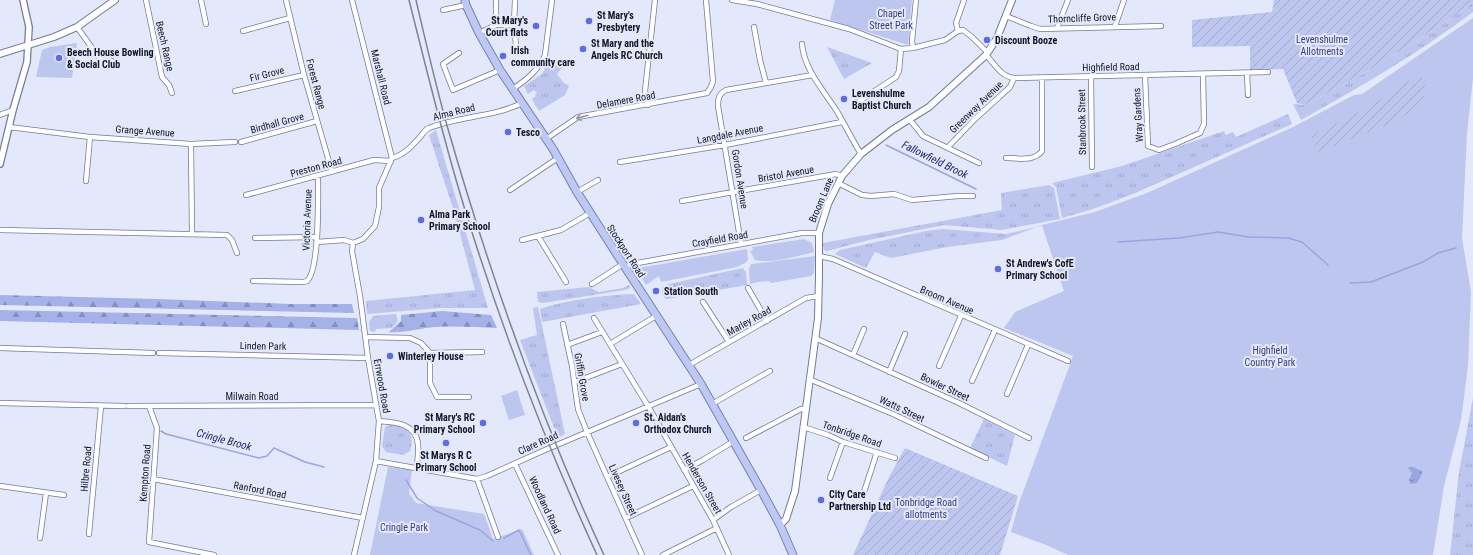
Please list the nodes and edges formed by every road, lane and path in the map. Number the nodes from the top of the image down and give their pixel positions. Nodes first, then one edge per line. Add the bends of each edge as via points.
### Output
1 (23, 0) edge
2 (115, 0) edge
3 (146, 0) edge
4 (201, 0) edge
5 (286, 0) edge
6 (352, 0) edge
7 (496, 0) edge
8 (515, 0) edge
9 (552, 0) edge
10 (655, 0) edge
11 (706, 0) edge
12 (732, 0) edge
13 (916, 0) edge
14 (964, 0) edge
15 (1012, 0) edge
16 (1068, 0) edge
17 (1124, 0) edge
18 (465, 2) edge
19 (443, 10) dead end
20 (1006, 16) junction
21 (290, 18) junction
22 (206, 24) dead end
23 (496, 25) junction
24 (514, 26) junction
25 (1114, 26) junction
26 (1161, 26) dead end
27 (77, 27) junction
28 (754, 27) dead end
29 (1057, 28) junction
30 (243, 30) dead end
31 (958, 31) junction
32 (479, 33) junction
33 (945, 40) junction
34 (802, 44) dead end
35 (28, 45) junction
36 (516, 46) dead end
37 (947, 46) dead end
38 (913, 48) junction
39 (901, 49) junction
40 (459, 53) dead end
41 (986, 53) junction
42 (0, 54) edge
43 (112, 61) dead end
44 (500, 70) junction
45 (1268, 72) dead end
46 (1247, 73) junction
47 (1203, 74) junction
48 (304, 75) junction
49 (813, 75) junction
50 (1145, 75) junction
51 (1091, 76) junction
52 (1014, 78) junction
53 (1042, 78) junction
54 (766, 82) junction
55 (513, 89) junction
56 (235, 92) dead end
57 (172, 93) dead end
58 (1248, 95) dead end
59 (522, 103) junction
60 (855, 104) dead end
61 (648, 105) junction
62 (13, 110) junction
63 (0, 115) edge
64 (910, 120) junction
65 (317, 121) junction
66 (842, 122) junction
67 (9, 127) junction
68 (90, 137) junction
69 (546, 139) junction
70 (191, 144) junction
71 (725, 145) junction
72 (948, 147) junction
73 (861, 154) junction
74 (558, 158) junction
75 (1006, 158) dead end
76 (392, 159) junction
77 (0, 161) edge
78 (620, 162) dead end
79 (979, 163) dead end
80 (1092, 167) dead end
81 (332, 172) junction
82 (318, 176) junction
83 (842, 176) junction
84 (598, 180) dead end
85 (86, 182) dead end
86 (838, 183) junction
87 (956, 189) dead end
88 (510, 190) dead end
89 (577, 192) junction
90 (733, 192) junction
91 (246, 195) dead end
92 (958, 196) junction
93 (973, 196) dead end
94 (682, 202) dead end
95 (590, 212) junction
96 (0, 230) edge
97 (819, 232) junction
98 (192, 233) junction
99 (538, 236) junction
100 (255, 238) dead end
101 (317, 239) junction
102 (522, 240) dead end
103 (353, 243) junction
104 (741, 244) junction
105 (237, 252) dead end
106 (819, 259) junction
107 (624, 266) junction
108 (253, 281) dead end
109 (566, 282) dead end
110 (592, 284) dead end
111 (748, 288) dead end
112 (819, 296) junction
113 (703, 302) dead end
114 (656, 316) junction
115 (962, 316) junction
116 (594, 318) dead end
117 (767, 321) junction
118 (563, 324) dead end
119 (864, 329) dead end
120 (995, 330) junction
121 (602, 332) junction
122 (904, 334) dead end
123 (366, 337) junction
124 (815, 338) junction
125 (729, 342) junction
126 (610, 344) junction
127 (568, 345) junction
128 (1028, 345) junction
129 (0, 348) edge
130 (482, 352) dead end
131 (430, 353) junction
132 (853, 355) junction
133 (368, 358) junction
134 (1068, 361) dead end
135 (622, 364) junction
136 (689, 364) junction
137 (939, 366) dead end
138 (770, 371) dead end
139 (888, 372) junction
140 (809, 378) junction
141 (972, 381) dead end
142 (575, 382) junction
143 (700, 384) junction
144 (1007, 394) dead end
145 (470, 397) dead end
146 (0, 403) edge
147 (376, 404) junction
148 (712, 404) junction
149 (101, 406) junction
150 (150, 406) junction
151 (648, 406) junction
152 (805, 409) junction
153 (379, 421) junction
154 (803, 427) junction
155 (587, 432) junction
156 (746, 438) dead end
157 (1030, 438) dead end
158 (734, 441) junction
159 (843, 442) junction
160 (671, 447) junction
161 (877, 452) junction
162 (895, 458) dead end
163 (986, 458) dead end
164 (376, 461) junction
165 (515, 464) junction
166 (417, 468) junction
167 (684, 470) junction
168 (607, 477) junction
169 (830, 478) dead end
170 (153, 479) junction
171 (477, 479) junction
172 (0, 486) edge
173 (693, 486) junction
174 (762, 490) junction
175 (46, 493) junction
176 (64, 495) dead end
177 (862, 495) dead end
178 (362, 518) junction
179 (626, 518) junction
180 (713, 520) junction
181 (780, 526) junction
182 (717, 528) junction
183 (89, 534) dead end
184 (498, 537) dead end
185 (40, 538) dead end
186 (214, 555) edge
187 (354, 555) edge
188 (558, 555) edge
189 (642, 555) edge
190 (664, 555) edge
191 (729, 555) edge
192 (793, 555) edge

1 - 35 street via 29,28
2 - 27 main road
3 - 57 street, Beech Range via 162,77
4 - 22 street
5 - 21 street, Forest Range
6 - 76 street, Marshall Road
7 - 23 street
8 - 24 street
9 - 55 street via 542,63
10 - 61 street via 645,91
11 - 61 street, Delamere Road via 713,67 711,87 707,93 701,95
12 - 39 street via 757,4 849,29
13 - 38 street
14 - 31 street via 956,23
15 - 20 main road, Broom Lane
16 - 29 street
17 - 25 street
18 - 19 street
18 - 32 highway, Stockport Road
20 - 29 street, Thorncliffe Grove via 1040,29
20 - 41 main road, Broom Lane via 997,38
21 - 30 street
21 - 48 street, Forest Range
23 - 24 street
23 - 32 street
24 - 36 street
25 - 26 street, Thorncliffe Grove
25 - 29 street, Thorncliffe Grove
27 - 35 main road
27 - 43 street via 100,59
28 - 54 street
31 - 33 street
31 - 41 street via 966,32
32 - 44 highway, Stockport Road
33 - 37 street
33 - 38 street
34 - 49 street via 802,53
35 - 42 main road
35 - 62 street via 25,67
38 - 39 street
39 - 60 street via 896,77
40 - 44 street via 443,64 453,90
41 - 52 street via 1004,75
41 - 64 main road, Broom Lane via 934,104
44 - 55 highway, Stockport Road
45 - 46 street, Highfield Road
46 - 47 street, Highfield Road
46 - 58 street
47 - 50 street, Highfield Road
47 - 50 street, Wray Gardens via 1204,124 1200,133 1158,150 1148,146
48 - 56 street, Fir Grove
48 - 65 street, Forest Range
49 - 54 street
49 - 66 street
50 - 51 street, Highfield Road
51 - 53 street, Highfield Road
51 - 80 street, Stanbrook Street
52 - 53 street, Highfield Road
52 - 72 street, Greenway Avenue via 1010,87
53 - 75 street via 1042,151 1037,157
54 - 71 street, Gordon Avenue via 720,93 718,106
55 - 59 highway, Stockport Road
59 - 69 highway, Stockport Road
59 - 76 street, Alma Road via 511,108 427,128 415,143 400,156
61 -> 69 street, Delamere Road via 578,118
62 - 63 street
62 - 67 street
64 - 72 street via 923,136
64 - 73 main road, Broom Lane via 883,136
65 - 70 street, Birdhall Grove via 238,142
65 - 81 street, Forest Range
66 - 71 street, Langdale Avenue
66 - 73 street
67 - 68 street, Grange Avenue
67 - 77 street
68 - 70 street, Grange Avenue
68 - 85 street
69 - 74 highway, Stockport Road
70 - 98 street
71 - 78 street, Langdale Avenue
71 - 90 street, Gordon Avenue
72 - 79 street
73 - 83 main road, Broom Lane
74 - 88 street
74 - 89 highway, Stockport Road
76 - 81 street, Preston Road via 377,160
76 - 103 street via 379,188 375,226
81 - 82 street, Preston Road
82 - 91 street, Preston Road
82 - 101 street, Victoria Avenue
83 - 86 main road, Broom Lane
83 - 90 street, Bristol Avenue via 836,174
84 - 89 street
86 - 92 street via 867,196 894,194 912,200
86 - 97 main road, Broom Lane
87 - 92 street
89 - 95 highway, Stockport Road
90 - 94 street, Bristol Avenue
90 - 104 street, Gordon Avenue
92 - 93 street
95 - 99 street via 561,230
95 - 107 highway, Stockport Road
96 - 98 street
97 - 104 street, Crayfield Road
97 - 106 main road, Broom Lane
98 - 105 street via 227,235
99 - 102 street
99 - 109 street
100 - 101 street
101 - 103 street
101 - 108 street, Victoria Avenue via 312,276 308,281
103 - 123 street, Errwood Road via 352,251
104 - 107 street, Crayfield Road
106 - 112 main road, Broom Lane
106 - 115 street, Broom Avenue via 829,257
107 - 110 street, Crayfield Road
107 - 114 highway, Stockport Road
111 - 117 street
112 - 117 street, Marley Road via 806,298
112 - 124 main road, Broom Lane
113 - 125 street
114 - 126 street
114 - 136 highway, Stockport Road
115 - 120 street, Broom Avenue
115 - 137 street
116 - 121 street, Henderson Street
117 - 125 street, Marley Road
118 - 127 street, Griffin Grove
119 - 132 street
120 - 128 street, Broom Avenue
120 - 141 street
121 - 126 street, Henderson Street
121 - 127 street
122 - 139 street
123 - 131 street via 410,338
123 - 133 street, Errwood Road
124 - 132 street, Bowler Street
124 - 140 main road, Broom Lane
125 - 136 street, Marley Road
126 - 135 street, Henderson Street
127 - 142 street, Griffin Grove
128 - 134 street, Broom Avenue
128 - 144 street
129 - 133 street, Linden Park
130 - 131 street
131 - 145 street via 430,383 437,397
132 - 139 street, Bowler Street
133 - 147 street, Errwood Road
135 - 142 street
135 - 151 street, Henderson Street
136 - 143 highway, Stockport Road
138 - 148 street
139 - 157 street, Bowler Street
140 - 152 main road, Broom Lane
140 - 163 street, Watts Street
142 - 155 street, Griffin Grove via 578,408
143 - 148 highway, Stockport Road
143 - 151 street, Clare Road
146 - 149 street, Milwain Road
147 - 150 street, Milwain Road
147 - 153 street, Errwood Road
148 - 158 highway, Stockport Road
149 - 150 street, Milwain Road
149 - 183 street, Hilbre Road
150 - 170 street, Kempton Road via 157,428
151 - 155 street, Clare Road
151 - 160 street, Henderson Street
152 - 154 main road, Broom Lane
152 - 156 street via 801,408
153 - 164 street, Errwood Road
153 - 166 street via 401,423 414,432 418,444
154 - 159 street, Tonbridge Road
154 - 181 main road, Broom Lane via 793,499 786,519
155 - 165 street, Clare Road
155 - 168 street, Livesey Street
158 - 167 street
158 - 174 highway, Stockport Road
159 - 161 street, Tonbridge Road
159 - 169 street
160 - 167 street, Henderson Street
160 - 168 street
161 - 162 street, Tonbridge Road
161 - 177 street
164 - 166 street, Clare Road
164 - 178 street, Errwood Road
165 - 171 street, Clare Road
165 - 188 street, Woodland Road
166 - 171 street, Clare Road
167 - 173 street, Henderson Street
168 - 179 street, Livesey Street
170 - 178 street, Ranford Road
170 - 186 street, Kempton Road via 149,542
171 - 184 street
172 - 175 street
173 - 179 street
173 - 180 street, Henderson Street
174 - 180 street
174 - 181 highway, Stockport Road
175 - 176 street
175 - 185 street
178 - 187 street, Errwood Road
179 - 189 street, Livesey Street
180 - 182 street, Henderson Street
181 - 192 highway, Stockport Road
182 - 190 street
182 - 191 street, Henderson Street

